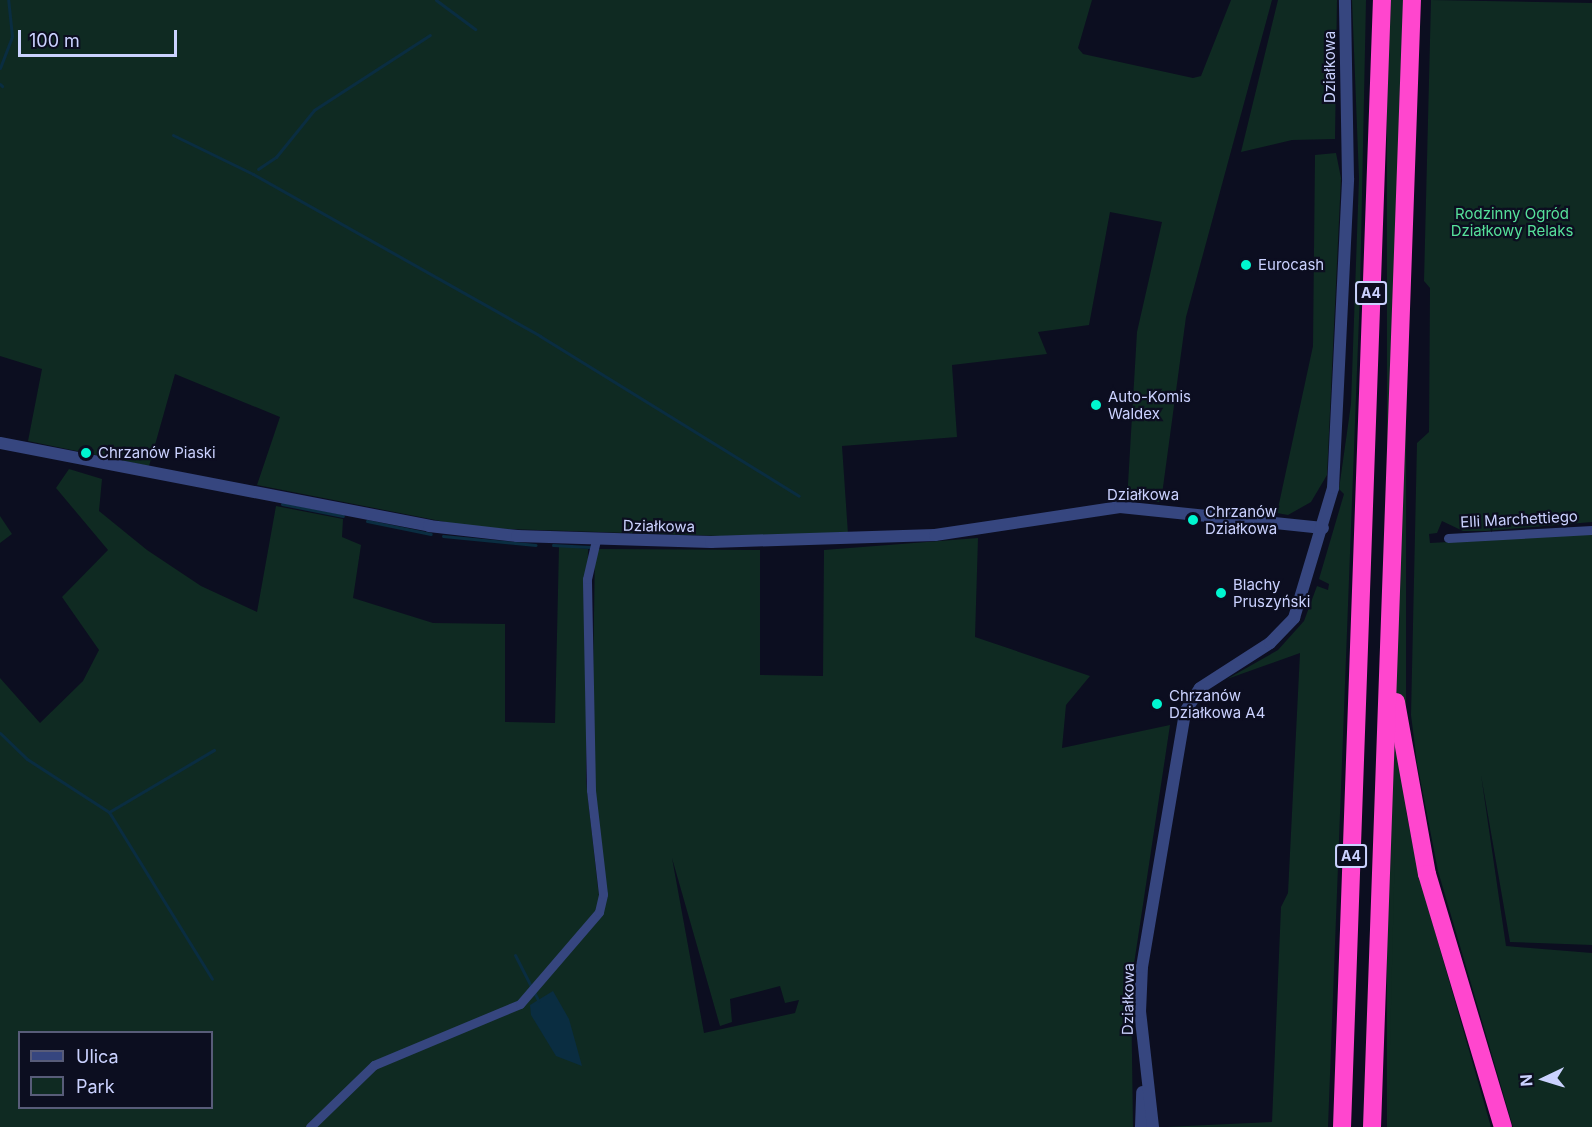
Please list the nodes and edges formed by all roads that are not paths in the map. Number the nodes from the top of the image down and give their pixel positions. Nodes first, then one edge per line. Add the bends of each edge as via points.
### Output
1 (1346, 0) edge
2 (1382, 0) edge
3 (1412, 0) edge
4 (0, 443) edge
5 (1323, 528) junction
6 (1592, 530) edge
7 (1448, 538) dead end
8 (596, 540) junction
9 (1389, 646) junction
10 (1143, 1064) junction
11 (1501, 1126) edge
12 (310, 1127) edge
13 (1141, 1127) edge
14 (1152, 1127) edge
15 (1342, 1127) edge
16 (1372, 1127) edge

1 - 5 street, Działkowa via 1348,147 1339,416 1335,474
2 - 15 highway, A4
3 - 9 highway, A4
4 - 8 street, Działkowa via 429,526
5 - 8 street, Działkowa via 1120,507 935,535
5 - 10 street, Działkowa via 1294,618 1270,643 1200,688 1185,712 1142,967
6 - 7 street, Elli Marchettiego
8 - 12 street via 587,579 591,790 601,904 559,965 520,1004 374,1065
9 - 11 highway via 1403,757 1424,863
9 - 16 highway, A4
10 - 13 street, Działkowa
10 - 14 street, Działkowa

